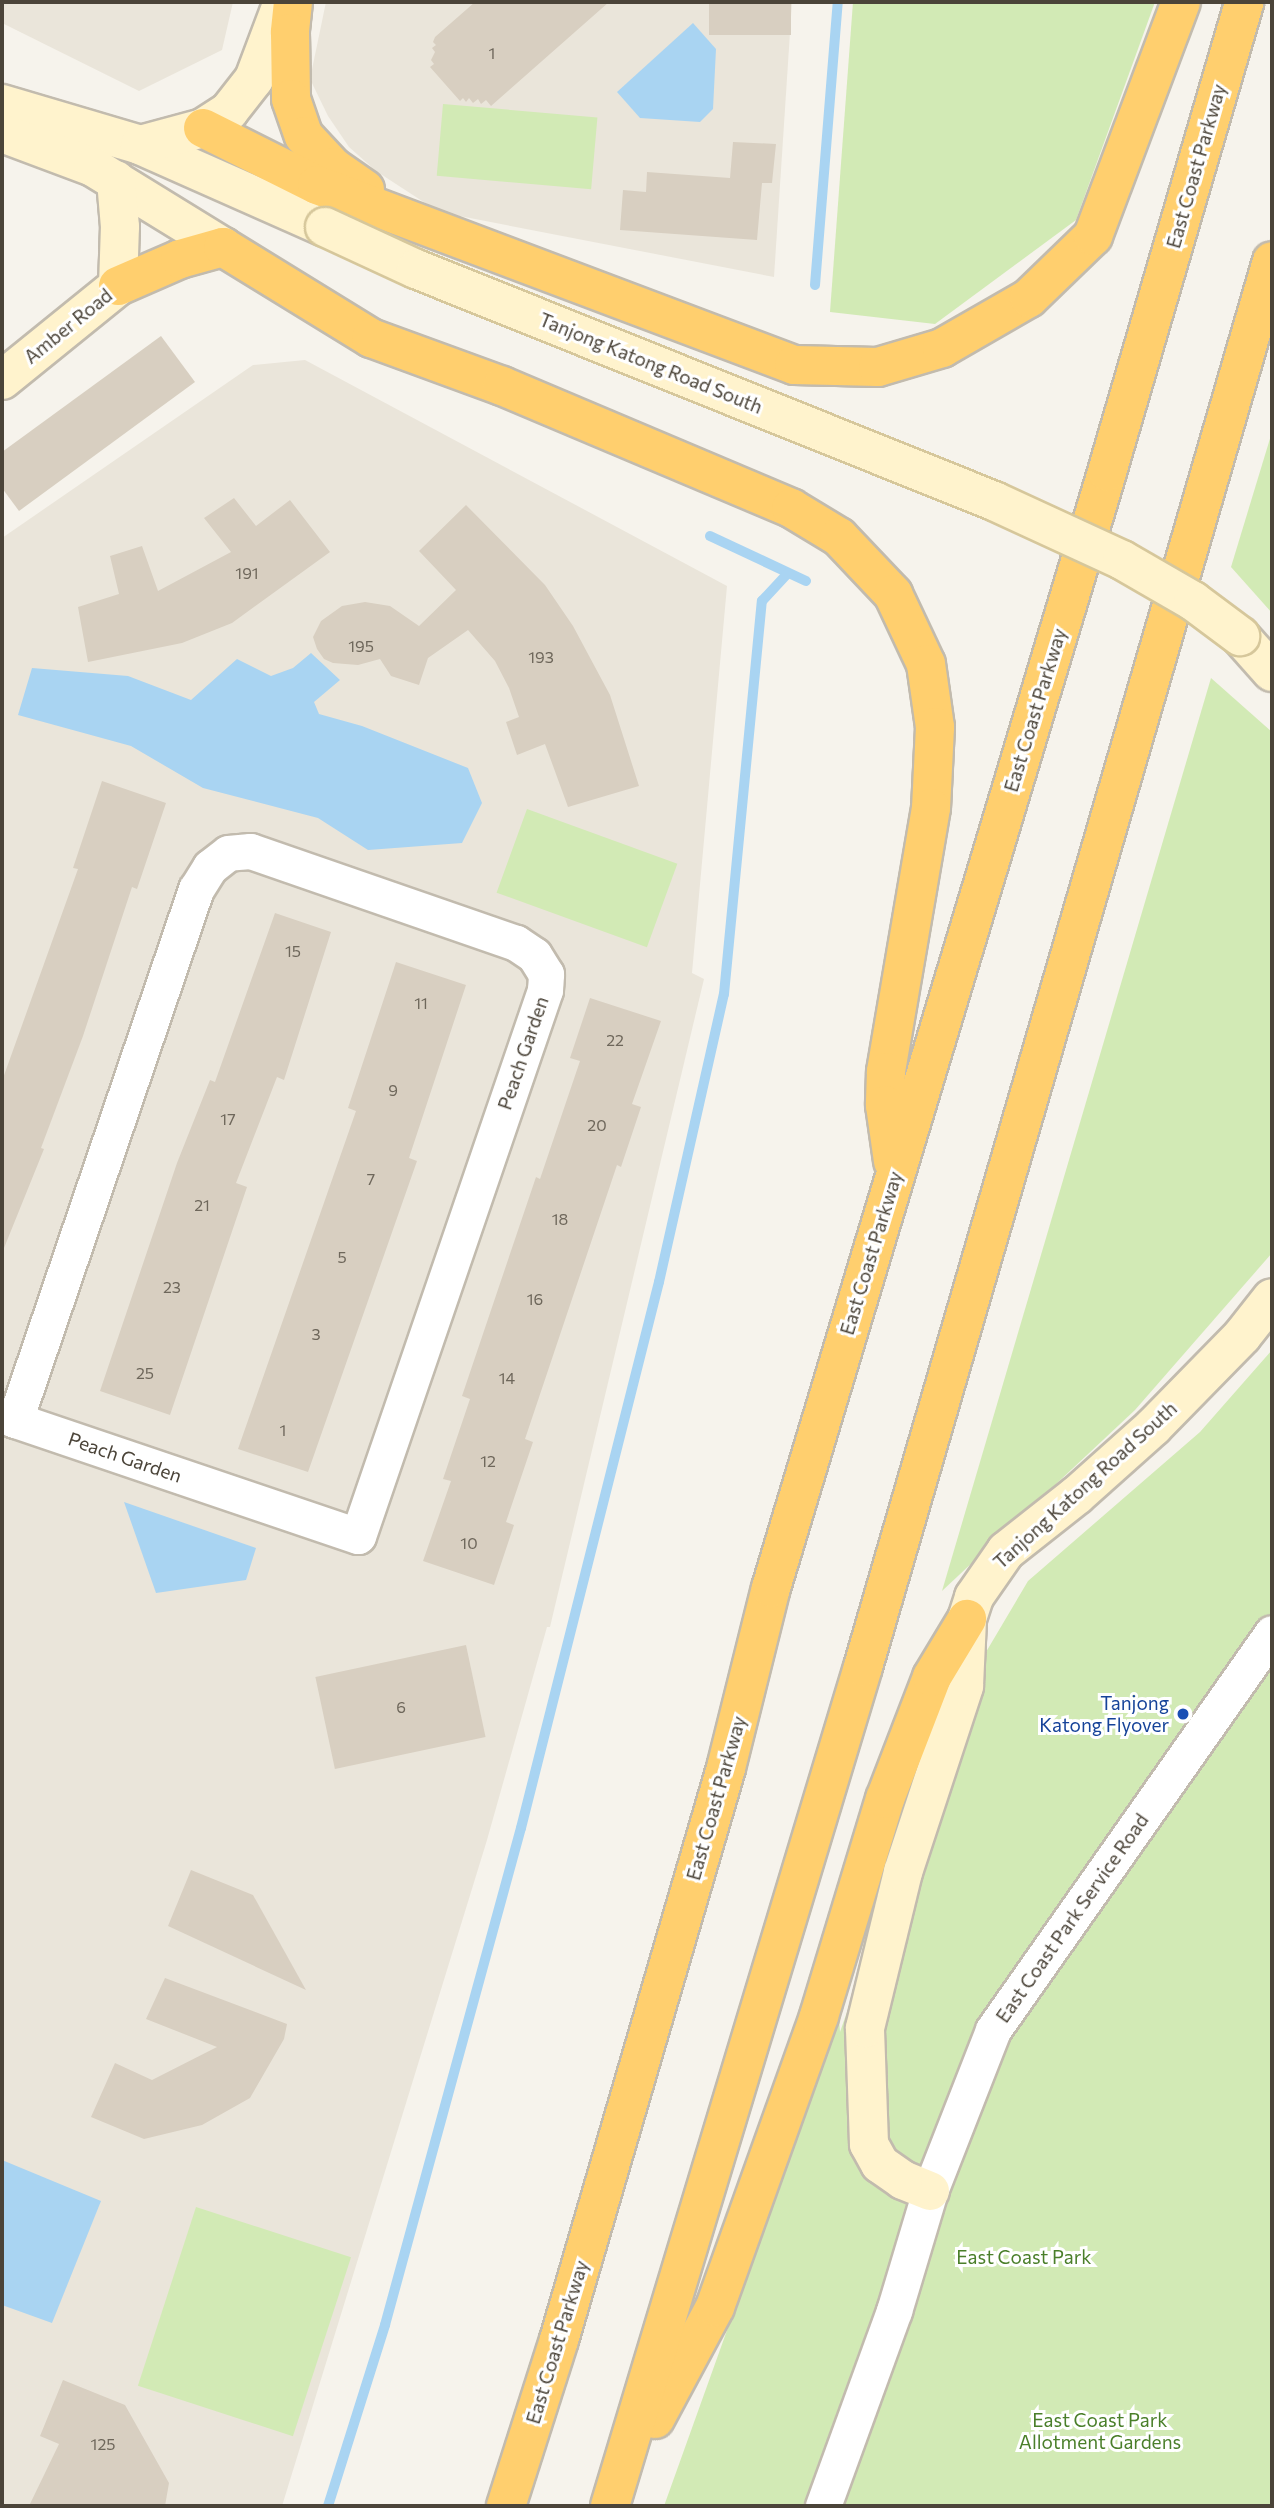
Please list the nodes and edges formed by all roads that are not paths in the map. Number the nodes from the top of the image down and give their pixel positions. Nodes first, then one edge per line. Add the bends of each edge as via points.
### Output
1 (283, 2) edge
2 (293, 2) edge
3 (1181, 2) edge
4 (1244, 2) edge
5 (2, 104) edge
6 (203, 128) junction
7 (2, 133) edge
8 (140, 145) junction
9 (116, 180) junction
10 (413, 221) junction
11 (223, 247) junction
12 (1272, 261) edge
13 (118, 286) junction
14 (2, 380) edge
15 (1272, 671) edge
16 (894, 1173) junction
17 (1272, 1298) edge
18 (8, 1418) edge
19 (967, 1619) junction
20 (1272, 1633) edge
21 (930, 2192) junction
22 (612, 2501) edge
23 (506, 2506) edge
24 (823, 2506) edge

1 - 6 main road via 254,79 229,111
2 - 10 highway via 291,99 304,136 333,167
3 - 10 highway via 1094,236 1029,299 942,348 878,367 794,365
4 - 16 highway, East Coast Parkway
5 - 8 main road, Tanjong Katong Road South
6 - 8 main road
6 - 10 highway via 317,184
7 - 9 main road
8 - 15 main road, Tanjong Katong Road South, bridge via 416,269 994,501 1122,560 1193,601 1240,636
9 - 11 main road
9 - 13 main road, Amber Road
11 - 13 highway via 180,259
11 - 16 highway via 371,338 502,386 791,508 839,537 893,594 926,664 935,727 931,808 886,1072
12 - 22 highway via 863,1667
13 - 14 main road, Amber Road
16 - 23 highway, East Coast Parkway via 771,1588 726,1768
17 - 19 main road, Tanjong Katong Road South via 1242,1336 1153,1427 1006,1551 979,1589
18 - 18 street, Peach Garden via 358,1536 545,990 546,974 534,955 516,943 250,852 228,853 210,867 196,889
19 - 21 main road via 964,1686 903,1872 865,2028 870,2144 880,2164
19 - 22 highway via 932,1677 886,1799 819,2016 715,2307
20 - 21 street, East Coast Park Service Road via 993,2030
21 - 24 street, East Coast Park Service Road via 894,2311

